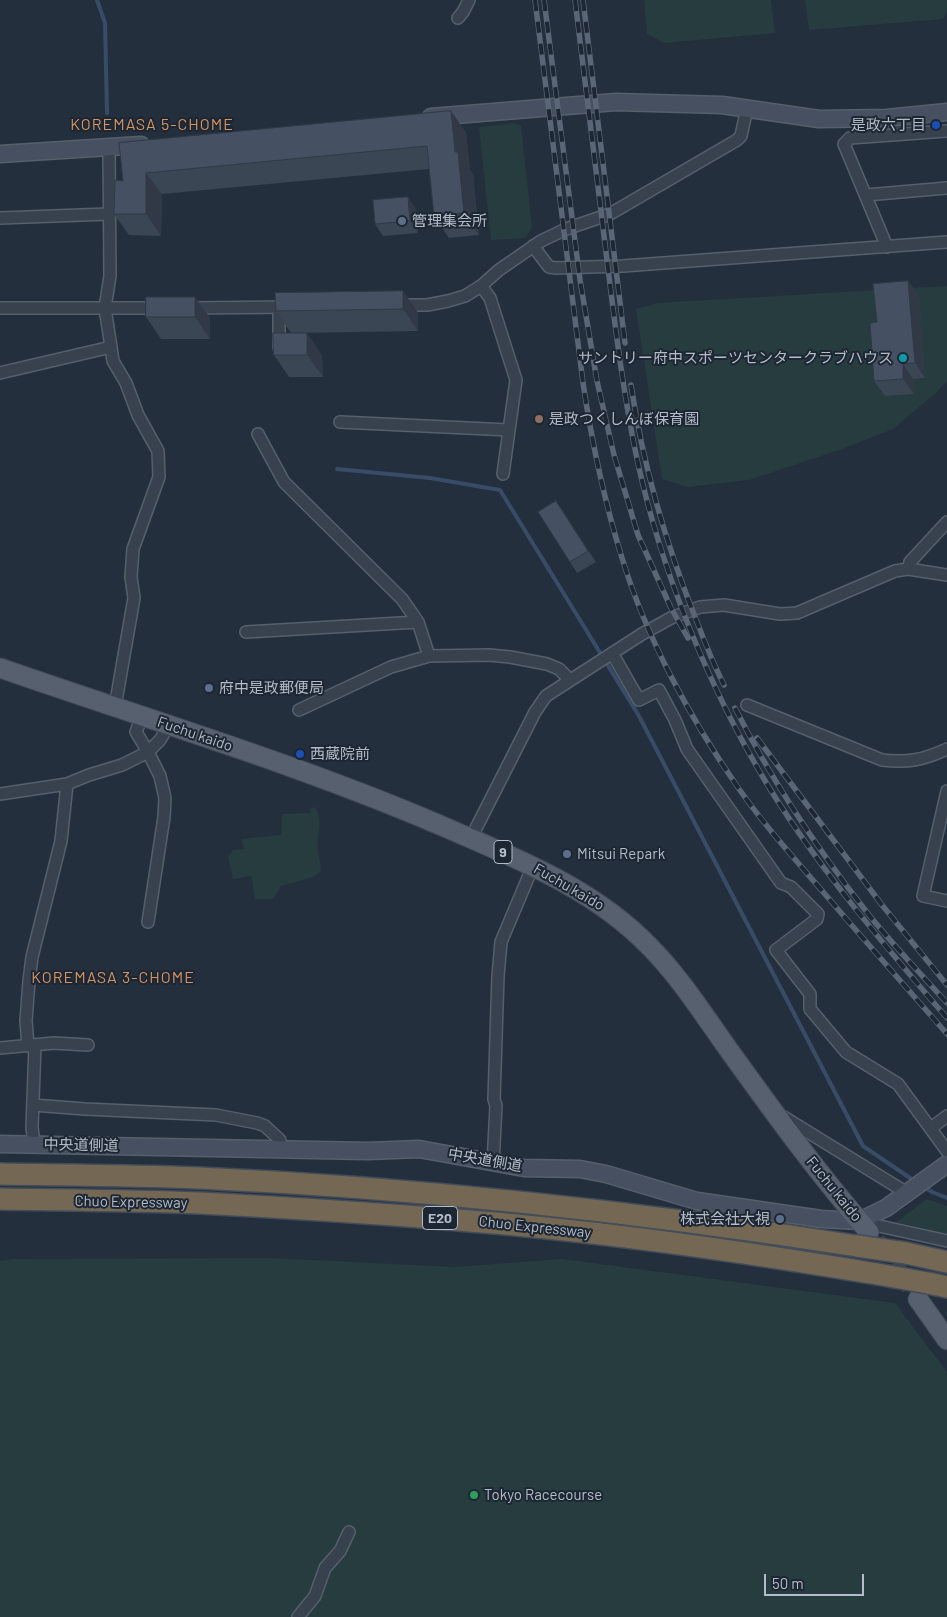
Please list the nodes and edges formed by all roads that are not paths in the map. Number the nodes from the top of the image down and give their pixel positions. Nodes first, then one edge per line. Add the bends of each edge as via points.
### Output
1 (469, 0) edge
2 (458, 18) dead end
3 (746, 108) junction
4 (947, 112) edge
5 (412, 119) edge
6 (947, 131) edge
7 (158, 144) edge
8 (108, 148) junction
9 (0, 154) edge
10 (947, 188) edge
11 (866, 195) junction
12 (108, 214) junction
13 (0, 218) edge
14 (947, 242) edge
15 (533, 246) junction
16 (887, 247) junction
17 (482, 286) junction
18 (384, 305) edge
19 (279, 307) junction
20 (298, 307) edge
21 (0, 308) edge
22 (105, 308) junction
23 (111, 347) junction
24 (279, 347) edge
25 (0, 373) edge
26 (340, 422) dead end
27 (509, 430) junction
28 (258, 434) dead end
29 (503, 474) dead end
30 (947, 522) edge
31 (908, 569) junction
32 (947, 576) edge
33 (418, 622) junction
34 (246, 632) dead end
35 (429, 656) junction
36 (607, 657) junction
37 (0, 668) edge
38 (570, 680) junction
39 (747, 705) dead end
40 (115, 707) junction
41 (299, 710) dead end
42 (142, 716) junction
43 (169, 725) junction
44 (947, 749) edge
45 (148, 752) junction
46 (67, 784) junction
47 (947, 791) edge
48 (0, 794) edge
49 (471, 838) junction
50 (533, 866) junction
51 (947, 900) edge
52 (148, 922) dead end
53 (31, 1045) junction
54 (88, 1045) dead end
55 (0, 1048) edge
56 (33, 1105) junction
57 (774, 1111) junction
58 (947, 1116) edge
59 (931, 1128) junction
60 (0, 1144) edge
61 (34, 1144) junction
62 (279, 1149) junction
63 (947, 1150) edge
64 (493, 1163) junction
65 (947, 1164) edge
66 (0, 1174) edge
67 (907, 1193) junction
68 (0, 1199) edge
69 (864, 1227) junction
70 (947, 1241) edge
71 (947, 1262) edge
72 (947, 1287) edge
73 (918, 1299) tunnel mouth
74 (947, 1340) edge
75 (349, 1532) dead end
76 (298, 1617) edge

1 - 2 street
3 - 4 street via 802,118 843,120
3 - 5 street via 616,102
3 - 15 street via 741,136 732,143 610,214 566,229
6 - 11 street via 850,138 844,144
7 - 8 street
8 - 9 street
8 - 12 street
10 - 11 street
11 - 16 street
12 - 13 street
12 - 22 street via 110,276
14 - 16 street
15 - 16 street via 549,267 556,268
15 - 17 street
17 - 18 street via 448,301
17 - 27 street via 490,298 516,380
19 - 20 street
19 - 22 street
19 - 24 street
21 - 22 street
22 - 23 street
23 - 25 street
23 - 40 street via 113,360 158,451 159,460 159,477 133,549 134,598
26 - 27 street
27 - 29 street
28 - 33 street via 284,482 402,599
30 - 31 street via 910,562
31 - 32 street
31 - 36 street via 886,574 797,614 724,605 700,607 656,626
33 - 34 street
33 - 35 street
35 - 38 street via 510,657 547,664 559,669
35 - 41 street via 392,667
36 - 38 street
36 - 59 street via 639,700 659,690 687,749 781,883 791,886 818,914 817,920 776,950 810,994 810,1009 846,1052 898,1084
37 - 40 main road, Fuchu kaido / 9
38 - 49 street via 546,696 535,712
39 - 44 street via 882,760 904,762 928,758
40 - 42 main road, Fuchu kaido / 9
42 - 43 main road, Fuchu kaido / 9
42 - 45 street via 136,732
43 - 45 street
43 - 49 main road, Fuchu kaido / 9 via 368,795
45 - 46 street via 122,765
45 - 52 street via 160,776 165,798
46 - 48 street
46 - 53 street via 57,864 31,965 26,1021
47 - 51 street via 923,896
49 - 50 main road, Fuchu kaido / 9
50 - 57 main road, Fuchu kaido / 9 via 585,894 650,946
50 - 64 street via 501,942
53 - 54 street
53 - 55 street
53 - 56 street
56 - 61 street
56 - 62 street via 216,1115 264,1126 280,1140
57 - 67 street
57 - 69 main road, Fuchu kaido / 9
58 - 59 street
59 - 63 street
60 - 61 street, 中央道側道
61 - 62 street, 中央道側道
62 - 64 street, 中央道側道 via 419,1149
64 - 69 street, 中央道側道 via 524,1168 580,1169 697,1201
65 - 67 street, 中央道側道
66 - 71 highway, Chuo Expressway / E20, bridge via 198,1178 486,1198 761,1231
67 - 69 street, 中央道側道
68 - 72 highway, Chuo Expressway / E20, bridge via 197,1203 484,1222 768,1256
69 - 70 street
73 - 74 main road
75 - 76 street via 340,1551 325,1568 315,1596

